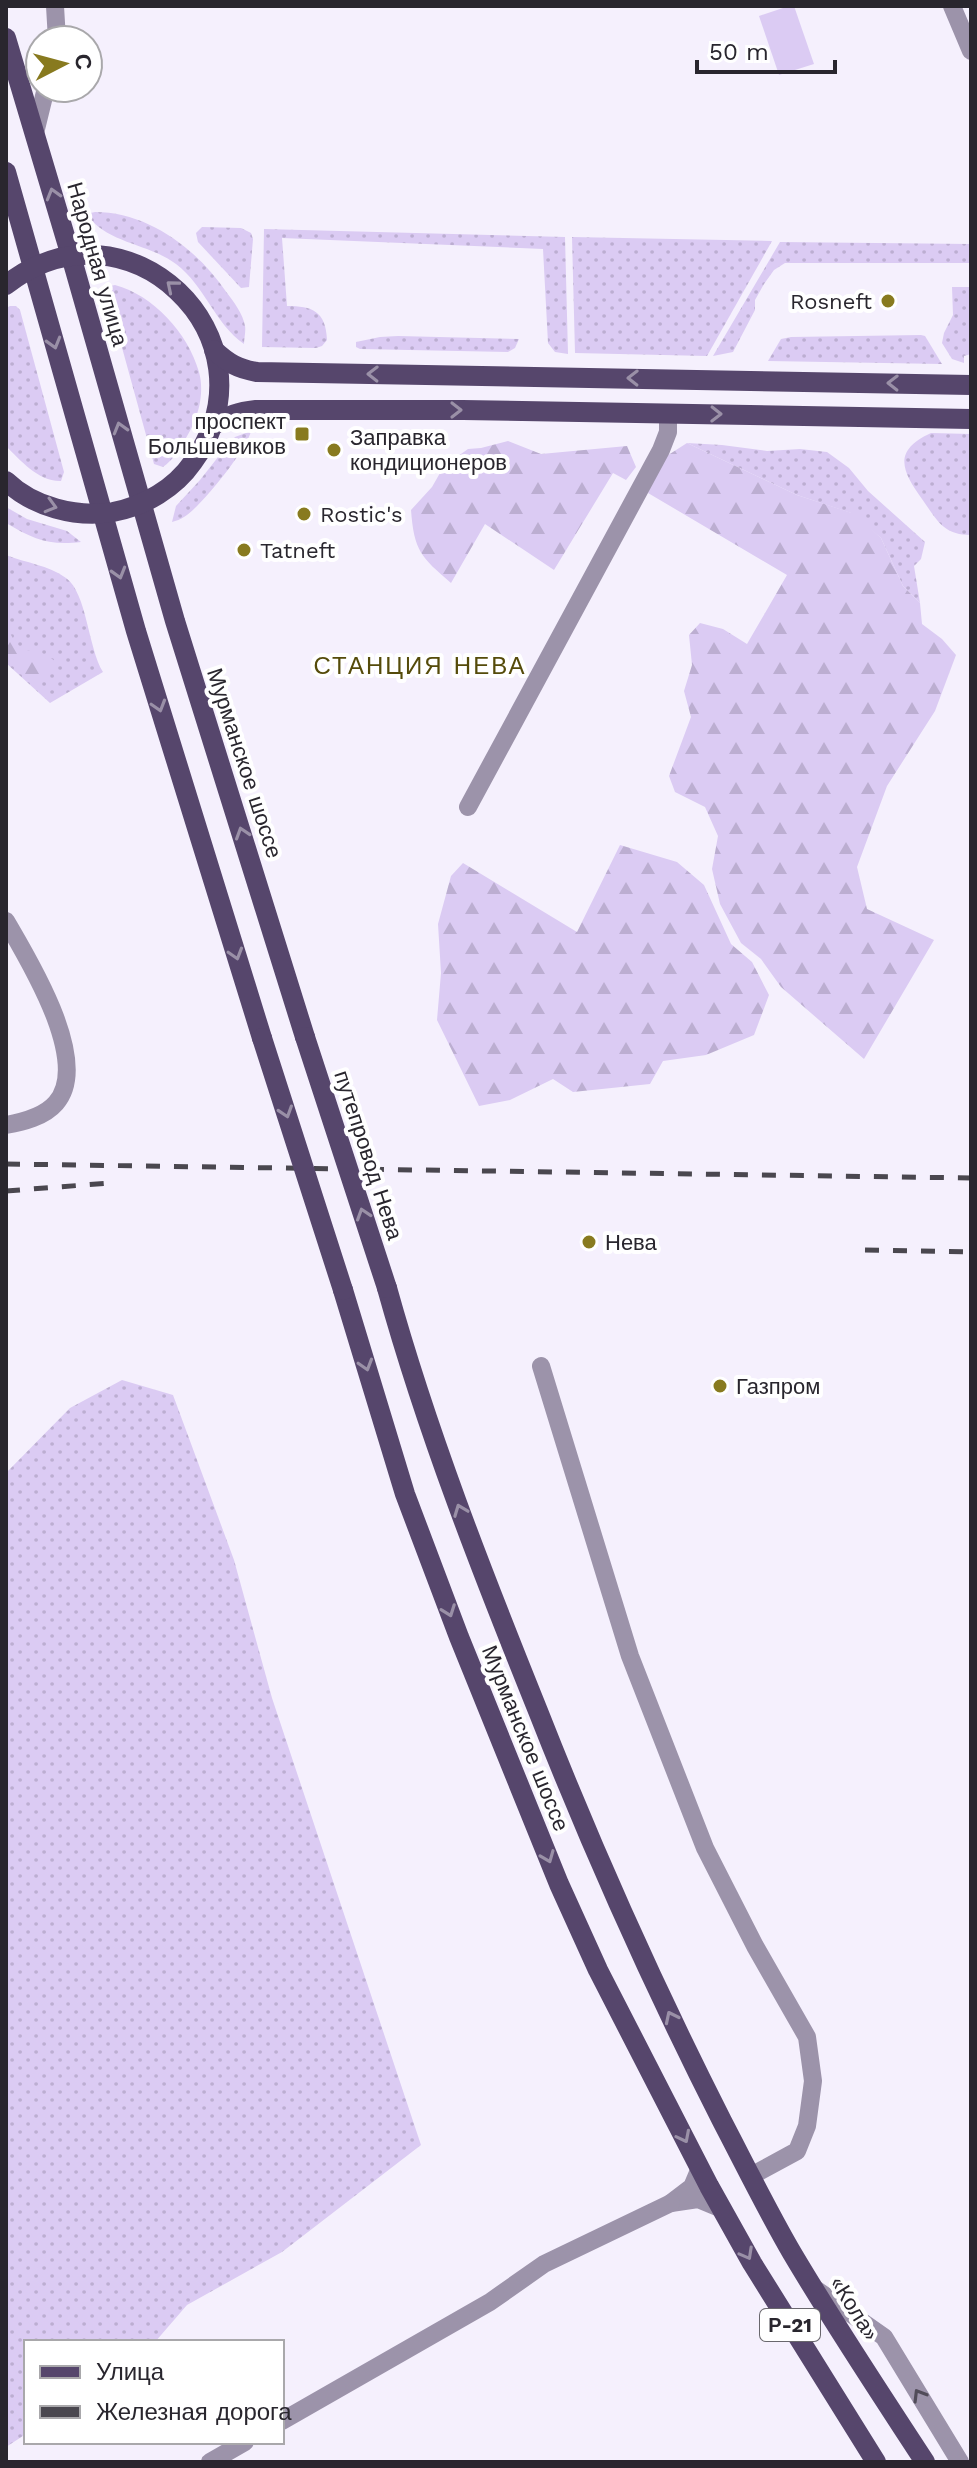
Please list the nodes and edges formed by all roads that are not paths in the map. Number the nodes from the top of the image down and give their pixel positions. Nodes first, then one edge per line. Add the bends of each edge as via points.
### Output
1 (952, 6) edge
2 (6, 38) edge
3 (971, 51) edge
4 (42, 104) edge
5 (35, 133) junction
6 (6, 172) edge
7 (71, 256) junction
8 (33, 268) junction
9 (6, 285) edge
10 (214, 350) junction
11 (971, 385) edge
12 (668, 413) junction
13 (971, 419) edge
14 (214, 425) junction
15 (6, 481) edge
16 (142, 503) junction
17 (102, 514) junction
18 (468, 807) dead end
19 (6, 921) edge
20 (305, 1037) joint
21 (6, 1125) edge
22 (387, 1288) joint
23 (541, 1366) dead end
24 (751, 2176) junction
25 (705, 2177) junction
26 (671, 2203) junction
27 (722, 2209) junction
28 (814, 2288) junction
29 (284, 2420) edge
30 (242, 2444) edge
31 (210, 2462) edge
32 (876, 2462) edge
33 (925, 2462) edge
34 (960, 2462) edge

1 - 3 street
2 - 5 main road, Народная улица
4 - 5 street
7 -> 5 main road, Народная улица
6 - 8 main road
7 - 8 main road
10 -> 7 main road via 197,313 160,276 113,257
16 -> 7 main road, Народная улица
8 - 9 main road
8 -> 17 main road
11 -> 10 main road via 257,372 226,362
10 - 14 main road via 219,400
12 -> 13 main road
14 -> 12 main road via 226,416 256,410
12 - 18 street via 661,450
14 - 16 main road via 191,466
15 -> 17 main road via 41,504
16 - 17 main road
20 -> 16 main road, Мурманское шоссе
17 -> 25 main road, Мурманское шоссе, bridge via 405,1494 559,1884
19 - 21 street via 51,1007 67,1065 66,1087 56,1105 29,1121
22 -> 20 main road, путепровод Нева, bridge
24 -> 22 main road, Мурманское шоссе via 640,1952 559,1766 453,1493
23 - 24 street via 630,1656 705,1848 807,2037 813,2081 807,2126 797,2151
24 - 28 main road, «Кола» / Р-21
25 - 26 street
25 - 27 main road, Р-21
26 - 27 street via 698,2199
26 - 29 street via 544,2264 490,2302
27 -> 32 main road, Р-21
28 - 33 main road, «Кола» / Р-21
34 -> 28 street via 884,2337
30 - 31 street

